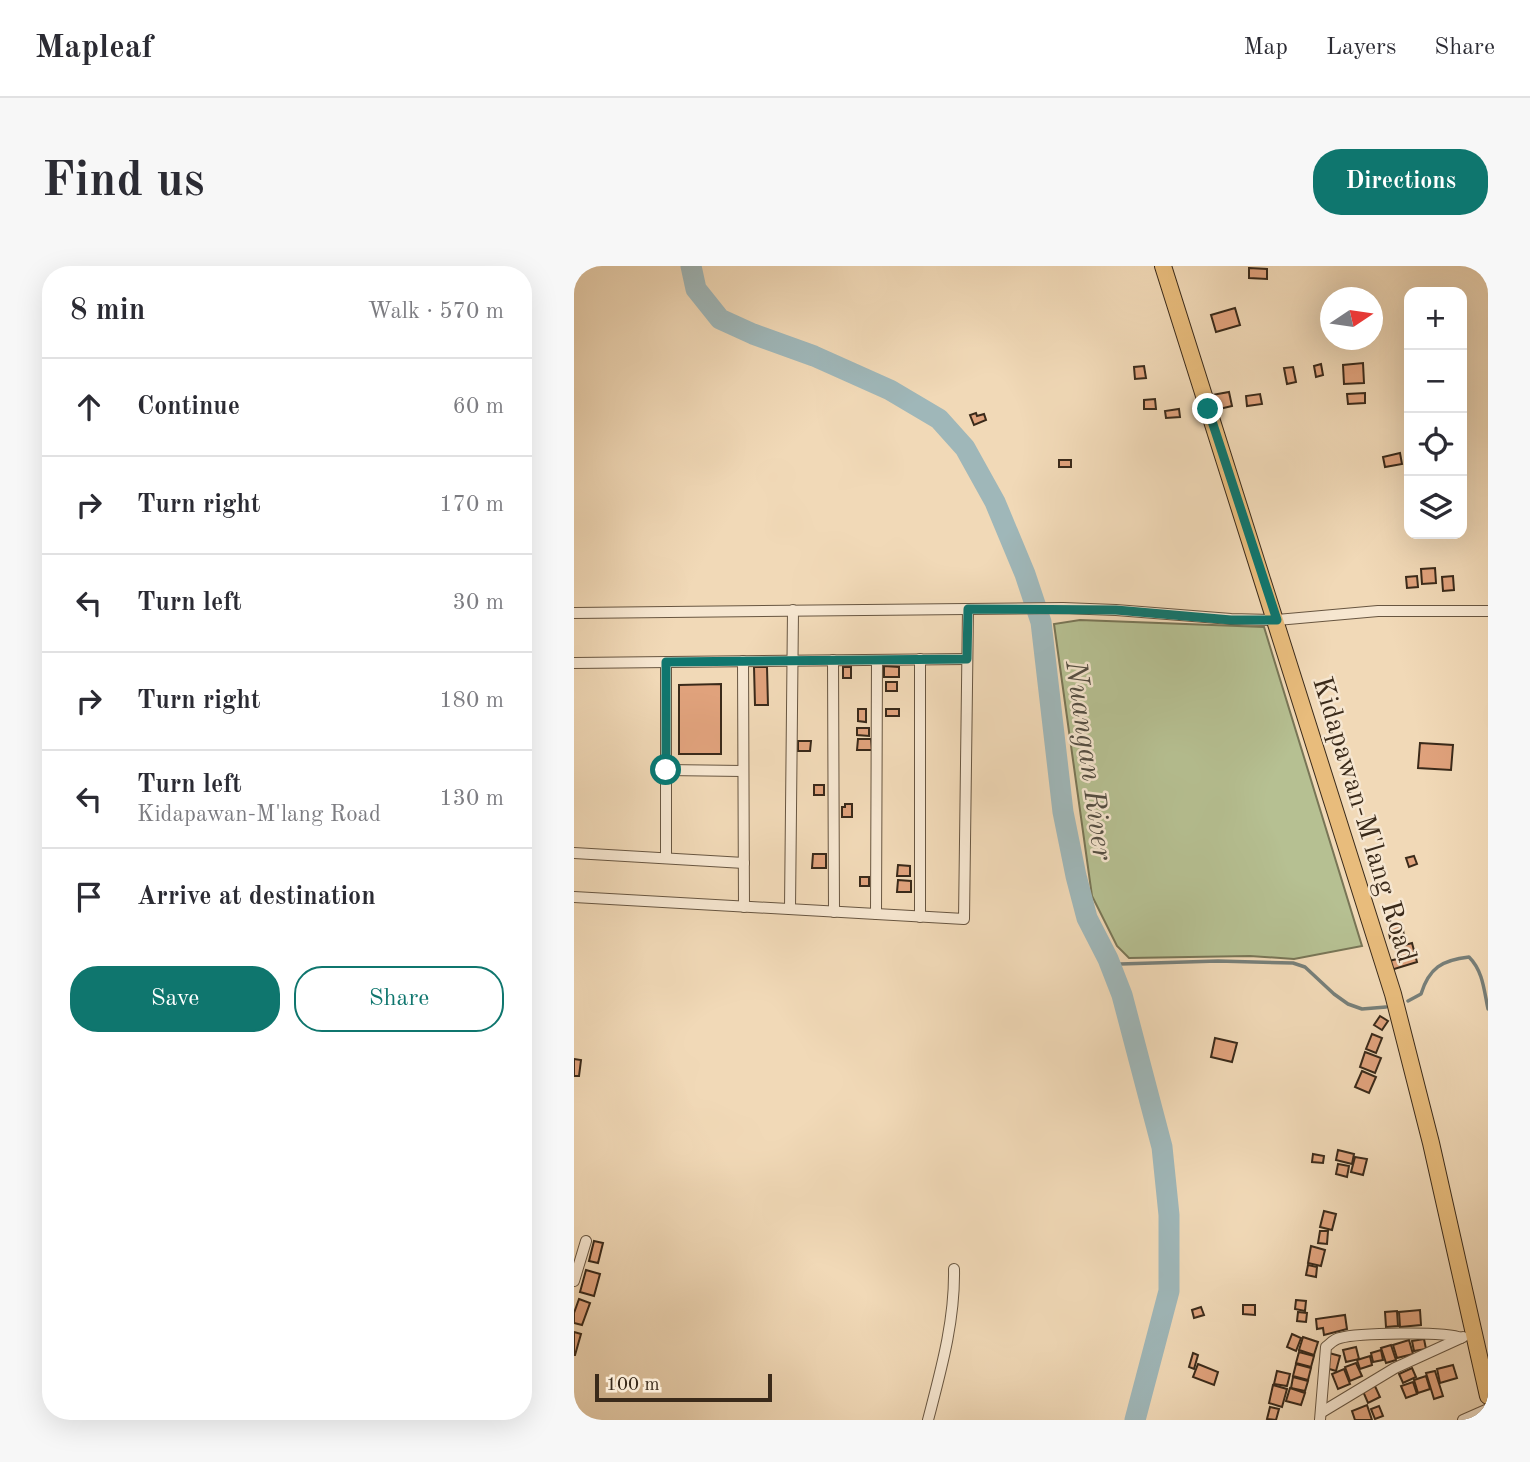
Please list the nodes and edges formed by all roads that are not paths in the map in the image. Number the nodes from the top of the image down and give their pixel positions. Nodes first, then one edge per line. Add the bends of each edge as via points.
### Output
1 (1163, 266) edge
2 (968, 609) junction
3 (793, 610) junction
4 (1488, 611) edge
5 (574, 613) edge
6 (1277, 620) junction
7 (920, 659) junction
8 (967, 659) junction
9 (833, 660) junction
10 (877, 660) junction
11 (792, 661) junction
12 (666, 662) junction
13 (743, 662) junction
14 (574, 663) edge
15 (666, 770) junction
16 (743, 771) junction
17 (574, 853) edge
18 (666, 858) junction
19 (744, 863) junction
20 (574, 897) edge
21 (744, 907) junction
22 (790, 909) junction
23 (834, 912) junction
24 (876, 914) junction
25 (920, 917) junction
26 (586, 1241) dead end
27 (954, 1269) dead end
28 (574, 1281) edge
29 (1468, 1335) junction
30 (1488, 1396) edge
31 (1488, 1409) edge
32 (1321, 1416) edge
33 (928, 1420) edge
34 (1464, 1420) edge

1 - 6 main road, Kidapawan-M'lang Road
2 - 3 street
2 - 6 street via 1063,608
2 - 8 street
3 - 5 street
3 - 11 street
4 - 6 street via 1378,611
6 - 29 main road, Kidapawan-M'lang Road via 1393,994 1431,1143
7 - 8 street
7 - 10 street
7 - 25 street
8 - 25 street via 964,919
9 - 10 street
9 - 11 street
9 - 23 street
10 - 24 street
11 - 13 street
11 - 22 street
12 - 13 street
12 - 14 street
12 - 15 street
13 - 16 street
15 - 16 street
15 - 18 street
16 - 19 street
17 - 18 street
18 - 19 street
19 - 21 street
20 - 21 street
21 - 22 street
22 - 23 street
23 - 24 street
24 - 25 street
26 - 28 street
27 - 33 street via 952,1318
29 - 30 main road, Kidapawan-M'lang Road
29 - 32 street via 1395,1368
29 - 32 street via 1335,1339 1326,1347
31 - 34 street

